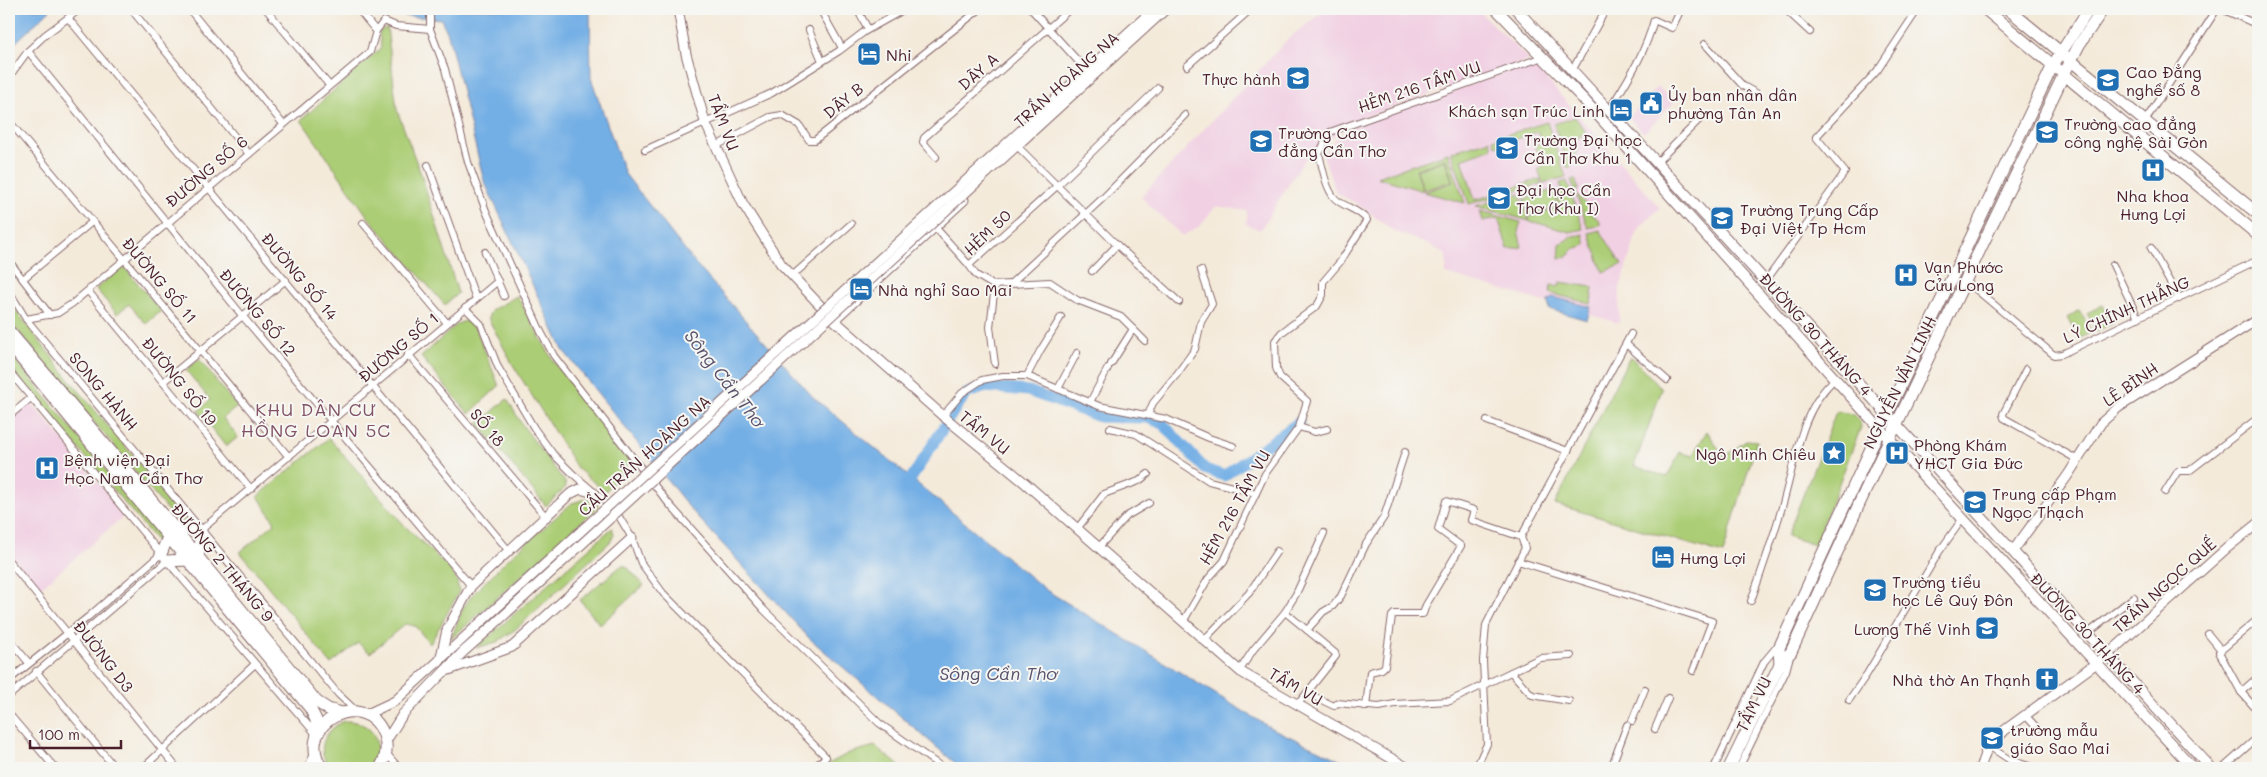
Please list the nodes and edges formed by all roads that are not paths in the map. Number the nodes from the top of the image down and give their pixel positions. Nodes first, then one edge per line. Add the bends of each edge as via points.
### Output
1 (80, 9) edge
2 (130, 9) edge
3 (189, 9) edge
4 (266, 9) edge
5 (358, 9) edge
6 (430, 9) edge
7 (678, 9) edge
8 (820, 9) edge
9 (857, 9) edge
10 (905, 9) edge
11 (980, 9) edge
12 (1031, 9) edge
13 (1070, 9) edge
14 (1154, 9) edge
15 (1166, 9) edge
16 (1251, 9) edge
17 (1496, 9) edge
18 (1516, 9) edge
19 (1606, 9) edge
20 (1682, 9) edge
21 (1785, 9) edge
22 (1918, 9) edge
23 (1985, 9) edge
24 (2008, 9) edge
25 (2089, 9) edge
26 (2103, 9) edge
27 (2217, 9) edge
28 (2222, 9) edge
29 (68, 18) junction
30 (2258, 25) edge
31 (1048, 28) junction
32 (430, 29) junction
33 (868, 29) junction
34 (810, 30) dead end
35 (376, 31) junction
36 (1810, 32) dead end
37 (1705, 44) dead end
38 (842, 48) junction
39 (28, 52) junction
40 (2061, 52) junction
41 (1543, 57) junction
42 (2071, 60) junction
43 (822, 61) junction
44 (2053, 65) junction
45 (1186, 66) dead end
46 (1572, 71) junction
47 (1089, 73) junction
48 (2064, 74) junction
49 (9, 77) edge
50 (329, 85) junction
51 (1158, 88) dead end
52 (1756, 93) dead end
53 (1594, 95) junction
54 (1586, 102) junction
55 (1614, 102) dead end
56 (1185, 115) dead end
57 (1701, 118) dead end
58 (9, 121) edge
59 (2145, 121) junction
60 (705, 122) junction
61 (283, 124) junction
62 (1016, 145) junction
63 (716, 146) junction
64 (645, 150) dead end
65 (249, 154) junction
66 (936, 157) dead end
67 (1656, 163) junction
68 (428, 164) dead end
69 (988, 166) junction
70 (1057, 186) junction
71 (209, 187) junction
72 (1086, 214) junction
73 (2258, 214) edge
74 (92, 222) junction
75 (166, 223) junction
76 (363, 223) dead end
77 (851, 224) dead end
78 (935, 227) junction
79 (2258, 235) edge
80 (1117, 245) junction
81 (2151, 248) dead end
82 (485, 252) dead end
83 (123, 258) junction
84 (2258, 260) edge
85 (9, 261) edge
86 (969, 265) junction
87 (2112, 265) dead end
88 (1200, 270) dead end
89 (1092, 271) dead end
90 (792, 276) junction
91 (23, 279) junction
92 (286, 280) junction
93 (498, 281) junction
94 (1966, 281) junction
95 (1764, 282) junction
96 (995, 285) junction
97 (1009, 285) junction
98 (88, 290) junction
99 (9, 291) edge
100 (1757, 291) junction
101 (504, 296) dead end
102 (476, 299) junction
103 (2180, 299) junction
104 (1179, 302) dead end
105 (465, 308) junction
106 (823, 308) junction
107 (50, 315) junction
108 (242, 315) junction
109 (1060, 317) dead end
110 (2138, 318) junction
111 (26, 319) junction
112 (2258, 319) edge
113 (834, 320) junction
114 (448, 323) junction
115 (1133, 329) junction
116 (9, 331) edge
117 (1631, 334) dead end
118 (1145, 340) dead end
119 (9, 344) edge
120 (1626, 344) junction
121 (201, 350) junction
122 (1077, 353) dead end
123 (408, 354) junction
124 (995, 364) dead end
125 (2026, 369) dead end
126 (9, 371) edge
127 (1027, 376) junction
128 (1836, 378) junction
129 (1667, 380) dead end
130 (163, 382) junction
131 (373, 385) junction
132 (1058, 389) junction
133 (31, 398) junction
134 (1090, 402) junction
135 (1148, 415) junction
136 (9, 416) edge
137 (943, 416) junction
138 (1886, 416) junction
139 (2258, 418) edge
140 (332, 421) junction
141 (1486, 421) dead end
142 (1896, 426) junction
143 (1299, 427) junction
144 (1110, 428) dead end
145 (1880, 428) junction
146 (1327, 429) dead end
147 (1890, 439) junction
148 (1233, 446) dead end
149 (1568, 451) junction
150 (1405, 452) dead end
151 (289, 457) junction
152 (2078, 460) junction
153 (1148, 474) dead end
154 (251, 489) junction
155 (2165, 492) dead end
156 (594, 493) junction
157 (1256, 493) junction
158 (1149, 503) dead end
159 (547, 518) junction
160 (1963, 518) junction
161 (2258, 523) edge
162 (1077, 528) junction
163 (201, 530) junction
164 (171, 532) junction
165 (1324, 533) dead end
166 (1521, 537) junction
167 (632, 538) junction
168 (1098, 548) junction
169 (509, 551) junction
170 (1277, 551) dead end
171 (2013, 551) junction
172 (164, 557) junction
173 (193, 559) junction
174 (9, 561) edge
175 (1518, 561) junction
176 (471, 586) junction
177 (2134, 597) dead end
178 (1751, 601) dead end
179 (1285, 612) junction
180 (2257, 621) edge
181 (1183, 622) junction
182 (1308, 630) junction
183 (68, 632) junction
184 (2087, 634) junction
185 (2208, 634) dead end
186 (9, 639) edge
187 (1783, 639) junction
188 (1204, 640) junction
189 (74, 641) junction
190 (2221, 650) junction
191 (1791, 652) junction
192 (1571, 656) dead end
193 (2106, 656) junction
194 (440, 661) junction
195 (29, 663) junction
196 (255, 664) junction
197 (1780, 664) junction
198 (2096, 664) junction
199 (1240, 670) junction
200 (1693, 670) dead end
201 (446, 671) junction
202 (36, 672) junction
203 (1511, 672) junction
204 (2258, 677) edge
205 (9, 680) edge
206 (1484, 685) junction
207 (1645, 689) dead end
208 (2241, 692) junction
209 (1307, 693) junction
210 (9, 696) edge
211 (1668, 698) dead end
212 (1849, 700) dead end
213 (1569, 702) dead end
214 (1298, 704) junction
215 (1366, 707) junction
216 (2258, 711) edge
217 (342, 713) junction
218 (9, 714) edge
219 (362, 714) junction
220 (2025, 716) junction
221 (1655, 729) dead end
222 (2038, 730) dead end
223 (317, 735) junction
224 (2258, 736) edge
225 (1990, 747) junction
226 (162, 750) junction
227 (316, 753) junction
228 (384, 759) edge
229 (55, 768) edge
230 (115, 768) edge
231 (143, 768) edge
232 (177, 768) edge
233 (309, 768) edge
234 (322, 768) edge
235 (399, 768) edge
236 (813, 768) edge
237 (943, 768) edge
238 (1408, 768) edge
239 (1476, 768) edge
240 (1611, 768) edge
241 (1714, 768) edge
242 (1729, 768) edge
243 (1739, 768) edge
244 (1980, 768) edge
245 (2035, 768) edge
246 (2193, 768) edge
247 (2212, 768) edge
248 (2223, 768) edge

1 - 29 street
2 - 65 street
3 - 61 street
4 - 50 street
5 - 35 street
6 - 32 street
7 - 60 main road, TẦM VU via 686,54
8 - 38 street
9 - 33 street
10 - 33 street
11 - 63 street, DÃY B via 815,140 809,140 799,125 782,114 770,117
12 - 31 street
13 - 31 street, DÃY A
14 - 47 main road, TRẦN HOÀNG NA
15 - 47 main road, TRẦN HOÀNG NA
16 - 45 street
17 - 41 main road, ĐƯỜNG 30 THÁNG 4
18 - 46 main road, ĐƯỜNG 30 THÁNG 4
19 - 46 street
20 - 55 street via 1672,28 1654,20 1646,47
21 - 36 street
22 - 95 street via 1877,71 1816,137 1845,172
23 - 44 highway
24 - 40 highway
25 - 40 highway, NGUYỄN VĂN LINH
26 - 42 highway, NGUYỄN VĂN LINH
27 - 59 street
28 - 30 street
29 - 39 street via 44,35
29 - 71 street, ĐƯỜNG SỐ 14
31 - 47 street
31 - 66 street, DÃY A via 924,138 923,142
32 - 35 street, ĐƯỜNG SỐ 6 via 396,26 384,21
32 - 237 street via 446,73 468,162 486,211 554,356 669,504 764,610 879,724
33 - 38 street
34 - 43 street
35 - 50 street, ĐƯỜNG SỐ 6 via 370,52
37 - 52 street via 1743,86
38 - 43 street
39 - 49 street
39 - 75 street, ĐƯỜNG SỐ 12
40 - 42 highway
40 - 44 highway, NGUYỄN VĂN LINH
41 - 54 main road, ĐƯỜNG 30 THÁNG 4
41 - 143 street, HẺM 216 TẦM VU via 1330,132 1319,154 1332,195 1367,220 1323,282 1317,306 1275,341 1276,368 1280,377 1307,401
42 - 48 highway, NGUYỄN VĂN LINH
42 - 59 highway
43 - 60 street via 772,93
44 - 48 highway
44 - 138 highway, NGUYỄN VĂN LINH
46 - 53 main road, ĐƯỜNG 30 THÁNG 4
47 - 62 main road, TRẦN HOÀNG NA
47 - 69 main road, TRẦN HOÀNG NA
48 - 79 highway
48 - 94 highway, NGUYỄN VĂN LINH
50 - 61 street, ĐƯỜNG SỐ 6
51 - 70 street, HẺM 50
53 - 54 main road
53 - 67 main road, ĐƯỜNG 30 THÁNG 4
54 - 100 main road, ĐƯỜNG 30 THÁNG 4
56 - 72 street
57 - 67 street
58 - 74 street, ĐƯỜNG SỐ 11
59 - 73 highway
60 - 63 main road, TẦM VU
60 - 64 street
61 - 65 street, ĐƯỜNG SỐ 6
62 - 69 main road, TRẦN HOÀNG NA
62 - 70 street
63 - 90 main road, TẦM VU via 743,204
65 - 71 street, ĐƯỜNG SỐ 6
67 - 95 main road, ĐƯỜNG 30 THÁNG 4
68 - 102 street
69 - 78 main road via 990,176
69 - 106 main road via 979,163
69 - 194 main road, CẦU TRẦN HOÀNG NA, bridge
69 - 201 main road, CẦU TRẦN HOÀNG NA, bridge
70 - 72 street
70 - 86 street, HẺM 50
71 - 75 street, ĐƯỜNG SỐ 6
71 - 92 street, ĐƯỜNG SỐ 14
72 - 80 street
72 - 97 street
74 - 83 street, ĐƯỜNG SỐ 11
74 - 91 street
75 - 83 street, ĐƯỜNG SỐ 6
75 - 108 street, ĐƯỜNG SỐ 12
76 - 114 street
77 - 90 street
78 - 86 street
78 - 113 main road
80 - 89 street
80 - 104 street
81 - 103 street
82 - 93 street
83 - 98 street, ĐƯỜNG SỐ 6
83 - 121 street, ĐƯỜNG SỐ 11
84 - 103 street, LÝ CHÍNH THẮNG
85 - 91 street
86 - 96 street, HẺM 50 via 976,274
87 - 110 street
88 - 135 street via 1212,304 1201,322 1195,349 1153,403
90 - 106 main road, TẦM VU
91 - 107 street
92 - 108 street
92 - 131 street, ĐƯỜNG SỐ 14
93 - 101 street
93 - 102 street, ĐƯỜNG SỐ 1
94 - 110 street, LÝ CHÍNH THẮNG via 2054,355
94 - 142 highway, NGUYỄN VĂN LINH
95 - 100 main road
95 - 138 main road, ĐƯỜNG 30 THÁNG 4
96 - 97 street
96 - 124 street via 990,327
97 - 115 street via 1050,282 1077,300 1121,317
98 - 107 street, ĐƯỜNG SỐ 6 via 64,309
98 - 130 street, ĐƯỜNG SỐ 19
99 - 111 street, SONG HÀNH
100 - 128 main road, ĐƯỜNG 30 THÁNG 4
102 - 105 street, ĐƯỜNG SỐ 1
103 - 110 street, LÝ CHÍNH THẮNG
105 - 114 street, ĐƯỜNG SỐ 1
105 - 156 street via 481,324 498,367 534,428 553,454
106 - 113 main road, TẦM VU
107 - 111 street, ĐƯỜNG SỐ 6
108 - 121 street
108 - 140 street, ĐƯỜNG SỐ 12
109 - 127 street
111 - 163 street, SONG HÀNH
112 - 152 main road, LÊ BÌNH via 2119,407 2101,423
113 - 137 main road, TẦM VU
114 - 123 street, ĐƯỜNG SỐ 1
115 - 118 street
115 - 134 street
116 - 164 highway, ĐƯỜNG 2 THÁNG 9
117 - 120 street
119 - 164 highway, ĐƯỜNG 2 THÁNG 9
120 - 129 street
120 - 149 street
121 - 130 street
121 - 151 street, ĐƯỜNG SỐ 11
122 - 132 street
123 - 131 street, ĐƯỜNG SỐ 1
123 - 159 street, SỐ 18
125 - 152 street via 2003,414 2004,418
126 - 133 street
127 - 132 street
127 - 137 street via 982,380 962,394
128 - 145 main road, ĐƯỜNG 30 THÁNG 4
128 - 178 street via 1810,410
130 - 154 street, ĐƯỜNG SỐ 19
131 - 140 street, ĐƯỜNG SỐ 1
131 - 169 street, ĐƯỜNG SỐ 14
132 - 134 street
133 - 136 street
133 - 172 street
134 - 135 street
135 - 148 street
137 - 162 main road, TẦM VU
138 - 142 main road, ĐƯỜNG 30 THÁNG 4
138 - 145 highway, NGUYỄN VĂN LINH
139 - 155 street via 2189,471 2178,471
140 - 151 street, ĐƯỜNG SỐ 1
140 - 176 street, ĐƯỜNG SỐ 12
141 - 149 street
142 - 147 highway, NGUYỄN VĂN LINH
142 - 171 main road, ĐƯỜNG 30 THÁNG 4
143 - 146 street via 1315,432
143 - 157 street, HẺM 216 TẦM VU via 1265,474
144 - 157 street via 1136,434 1209,481
145 - 147 main road, ĐƯỜNG 30 THÁNG 4
145 - 187 highway, NGUYỄN VĂN LINH
147 - 160 main road, ĐƯỜNG 30 THÁNG 4
147 - 191 highway, NGUYỄN VĂN LINH
149 - 166 street
150 - 182 street via 1384,517 1366,544 1341,596
151 - 154 street, ĐƯỜNG SỐ 1
152 - 171 main road, LÊ BÌNH
153 - 162 street via 1139,481 1104,494
154 - 163 street, ĐƯỜNG SỐ 1
156 - 159 main road via 580,489 570,494
156 - 167 street via 615,510
157 - 181 street, HẺM 216 TẦM VU via 1224,560 1208,579
158 - 168 street via 1127,516
159 - 169 main road
160 - 198 main road, ĐƯỜNG 30 THÁNG 4
160 - 212 street via 1938,552 1868,674
161 - 193 main road, TRẦN NGỌC QUẾ
162 - 168 main road, TẦM VU
163 - 164 highway
163 - 173 highway
163 - 219 street, SONG HÀNH via 338,694
164 - 172 highway
164 - 173 highway, ĐƯỜNG 2 THÁNG 9
165 - 179 street
166 - 175 street via 1525,548
166 - 215 street via 1471,520 1474,510 1446,501 1438,529 1461,546 1423,614 1392,616 1385,666 1370,672
167 - 201 main road via 512,647
167 - 236 street via 641,563 663,593 826,757
168 - 181 main road, TẦM VU
169 - 176 main road
170 - 188 street via 1249,593
171 - 184 main road, ĐƯỜNG 30 THÁNG 4
172 - 173 highway
172 - 183 street
172 - 189 street
172 - 196 street
173 - 217 highway, ĐƯỜNG 2 THÁNG 9 via 317,702
173 - 223 highway, ĐƯỜNG 2 THÁNG 9 via 310,708 316,720
174 - 183 street, ĐƯỜNG D3
175 - 200 street via 1712,621
175 - 206 street via 1486,625
176 - 194 main road via 447,630
177 - 184 street
179 - 182 street
179 - 199 street
180 - 190 street
181 - 188 main road, TẦM VU
182 - 209 street via 1336,656
183 - 189 street, ĐƯỜNG D3
183 - 195 street
184 - 193 main road, ĐƯỜNG 30 THÁNG 4
185 - 190 street
186 - 195 street
187 - 197 highway, NGUYỄN VĂN LINH via 1779,648
187 - 241 street via 1764,662
188 - 199 main road, TẦM VU
189 - 202 street
189 - 226 street, ĐƯỜNG D3
190 - 208 street via 2218,652
191 - 197 highway, NGUYỄN VĂN LINH
191 - 243 street, TẦM VU via 1786,671
192 - 203 street via 1540,658
193 - 198 main road, TRẦN NGỌC QUẾ
193 - 247 main road, ĐƯỜNG 30 THÁNG 4
194 - 219 main road via 395,702
195 - 205 street
196 - 223 street
196 - 226 street
197 - 242 highway, NGUYỄN VĂN LINH
198 - 220 main road, TRẦN NGỌC QUẾ
198 - 246 main road, ĐƯỜNG 30 THÁNG 4
199 - 214 main road, TẦM VU
201 - 228 main road via 403,714
202 - 210 street
202 - 230 street
203 - 206 street
203 - 213 street via 1532,694
204 - 208 street
206 - 215 street via 1450,701
206 - 239 street via 1487,744
207 - 240 street
208 - 216 street
209 - 214 street
209 - 215 street via 1334,706
211 - 221 street
214 - 238 main road, TẦM VU
217 - 219 highway
217 - 223 highway via 327,721
218 - 229 street
219 - 228 highway via 379,726
220 - 222 street
220 - 225 main road, TRẦN NGỌC QUẾ via 2005,730
223 - 227 highway, ĐƯỜNG 2 THÁNG 9
224 - 248 street
225 - 244 main road, TRẦN NGỌC QUẾ
225 - 245 street via 2010,760
226 - 231 street
226 - 232 street, ĐƯỜNG D3
227 - 233 main road
227 - 234 highway
228 - 235 street

